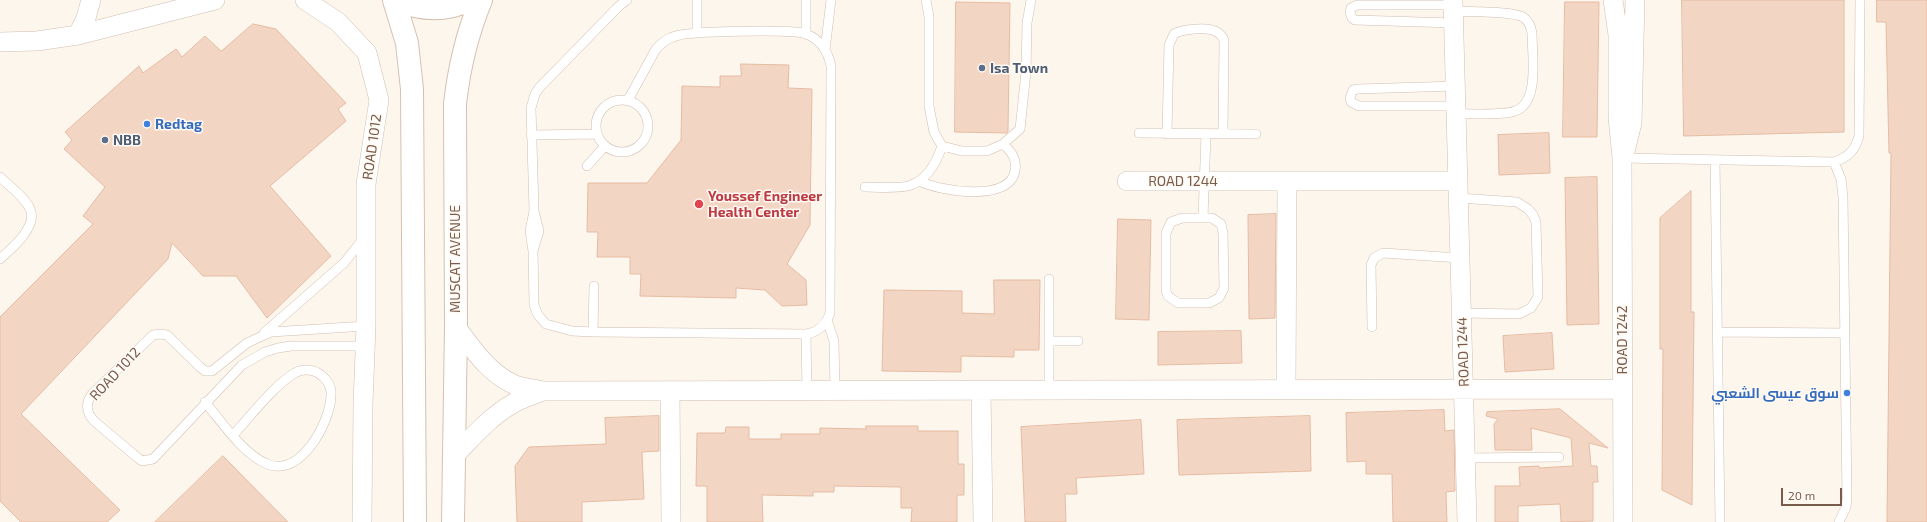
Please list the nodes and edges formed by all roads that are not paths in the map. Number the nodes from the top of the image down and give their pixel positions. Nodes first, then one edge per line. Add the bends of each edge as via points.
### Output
1 (92, 0) edge
2 (215, 0) edge
3 (304, 0) edge
4 (394, 0) edge
5 (397, 0) edge
6 (470, 0) edge
7 (481, 0) edge
8 (627, 0) edge
9 (697, 0) edge
10 (806, 0) edge
11 (831, 0) edge
12 (926, 0) edge
13 (1032, 0) edge
14 (1613, 0) edge
15 (1635, 0) edge
16 (1860, 0) edge
17 (1454, 10) edge
18 (108, 28) junction
19 (697, 33) junction
20 (806, 34) junction
21 (78, 35) junction
22 (0, 42) edge
23 (826, 50) junction
24 (1456, 86) junction
25 (628, 100) junction
26 (1456, 110) junction
27 (1139, 133) dead end
28 (597, 134) junction
29 (1167, 134) junction
30 (1206, 134) junction
31 (1223, 134) junction
32 (1256, 134) dead end
33 (532, 135) junction
34 (1004, 144) junction
35 (605, 146) junction
36 (942, 146) junction
37 (1622, 158) junction
38 (1715, 160) junction
39 (1834, 162) junction
40 (587, 166) dead end
41 (0, 177) edge
42 (918, 181) junction
43 (1127, 181) dead end
44 (1287, 181) junction
45 (1205, 182) junction
46 (865, 187) dead end
47 (1458, 190) junction
48 (1203, 218) junction
49 (365, 236) junction
50 (1460, 258) junction
51 (0, 259) edge
52 (1049, 279) dead end
53 (594, 286) dead end
54 (1462, 313) junction
55 (827, 320) junction
56 (366, 326) junction
57 (456, 327) junction
58 (1372, 328) dead end
59 (593, 332) junction
60 (1717, 332) junction
61 (1844, 333) junction
62 (806, 334) junction
63 (261, 335) junction
64 (1049, 340) junction
65 (1078, 342) dead end
66 (365, 346) junction
67 (1286, 389) junction
68 (1464, 389) junction
69 (1622, 389) junction
70 (835, 390) junction
71 (981, 390) junction
72 (1050, 390) junction
73 (542, 391) junction
74 (670, 391) junction
75 (807, 391) junction
76 (205, 402) junction
77 (233, 435) junction
78 (453, 457) junction
79 (1559, 457) dead end
80 (1466, 458) junction
81 (362, 522) edge
82 (415, 522) edge
83 (453, 522) edge
84 (671, 522) edge
85 (983, 522) edge
86 (1467, 522) edge
87 (1623, 522) edge
88 (1720, 522) edge
89 (1839, 522) edge

1 - 18 street via 98,15
1 - 21 street
2 - 18 street
3 - 49 street, ROAD 1012 via 338,22 367,53 379,100 366,184
4 - 82 street via 407,42 412,89
5 - 6 street via 423,8 439,9
7 - 57 street, MUSCAT AVENUE via 458,74 455,104
8 - 33 lane via 539,88 531,108
9 - 19 lane
10 - 20 lane
11 - 23 lane
12 - 36 lane via 929,18 929,106 934,132
13 - 34 lane via 1020,129
14 - 37 street, ROAD 1242 via 1618,35 1618,117
15 - 37 street, ROAD 1242 via 1632,123
16 - 39 lane via 1860,136 1857,146 1851,153 1844,159
17 - 17 lane via 1357,5 1351,8 1350,12 1355,20
17 - 24 street, ROAD 1244
17 - 26 lane via 1516,14 1526,20 1531,26 1532,33 1532,87 1526,104 1508,112
18 - 21 street
19 - 20 lane via 798,31
19 - 25 lane via 675,36 661,43
20 - 23 lane
21 - 22 street via 37,41
23 - 55 lane via 831,66 830,306
24 - 26 street, ROAD 1244
24 - 26 lane via 1358,89 1353,90 1350,98 1351,102 1358,106
25 - 28 lane via 619,99 603,108 597,120
25 - 35 lane via 644,110 648,123 646,137 640,145 623,152
26 - 47 street, ROAD 1244
27 - 29 lane
28 - 33 lane
28 - 35 lane
29 - 30 lane
29 - 31 lane via 1169,45 1174,34 1185,30 1212,30 1224,40
30 - 31 lane
30 - 45 lane
31 - 32 lane
33 - 59 lane via 534,211 539,231 533,251 534,305 541,320 546,324 572,331
34 - 36 lane via 987,151 962,151
34 - 42 lane via 1012,154 1016,166 1010,182 996,191 949,190
35 - 40 lane
36 - 42 lane via 933,166
37 - 38 lane
37 - 69 street, ROAD 1242
38 - 39 lane
38 - 60 lane
39 - 61 lane via 1841,179 1843,197
41 - 51 lane via 30,208 32,220 26,231
42 - 46 lane via 910,186
43 - 45 street, ROAD 1244
44 - 45 street, ROAD 1244
44 - 47 street, ROAD 1244
44 - 67 street
45 - 48 lane
47 - 50 street, ROAD 1244
47 - 54 lane via 1517,202 1528,209 1536,222 1538,290 1535,303 1526,312 1519,314
48 - 48 lane via 1217,220 1223,228 1224,288 1214,302 1178,302 1168,296 1165,285 1168,227 1176,219
49 - 56 street, ROAD 1012
49 - 63 lane via 344,263
50 - 54 street, ROAD 1244
50 - 58 lane via 1383,254 1377,256 1371,265
52 - 64 lane
53 - 59 lane
54 - 68 street, ROAD 1244
55 - 62 lane via 816,331
55 - 70 lane via 834,341
56 - 63 lane, ROAD 1012 via 271,332
56 - 66 street, ROAD 1012
57 - 73 street via 492,371 517,385
57 - 78 street, MUSCAT AVENUE
59 - 62 lane
60 - 61 lane
60 - 88 lane
61 - 89 lane via 1847,499 1844,515
62 - 75 lane
63 - 76 lane, ROAD 1012 via 212,371 205,371 167,335 153,335 92,394 87,408 94,420 138,458 148,461 153,459
64 - 65 lane
64 - 72 lane
66 - 76 lane, ROAD 1012 via 291,346 265,352 242,366
66 - 81 street, ROAD 1012
67 - 68 street
67 - 72 street
68 - 69 street
68 - 80 street, ROAD 1244
69 - 87 street, ROAD 1242
70 - 71 street
70 - 75 street
71 - 72 street
71 - 85 street
73 - 74 street
73 - 78 street via 501,411
74 - 75 street
74 - 84 street
76 - 77 lane
77 - 77 lane via 249,451 268,464 277,466 298,460 307,452 324,421 332,395 330,385 324,377 315,372 305,370 296,373 278,387
78 - 83 street, MUSCAT AVENUE
79 - 80 lane
80 - 86 street, ROAD 1244

